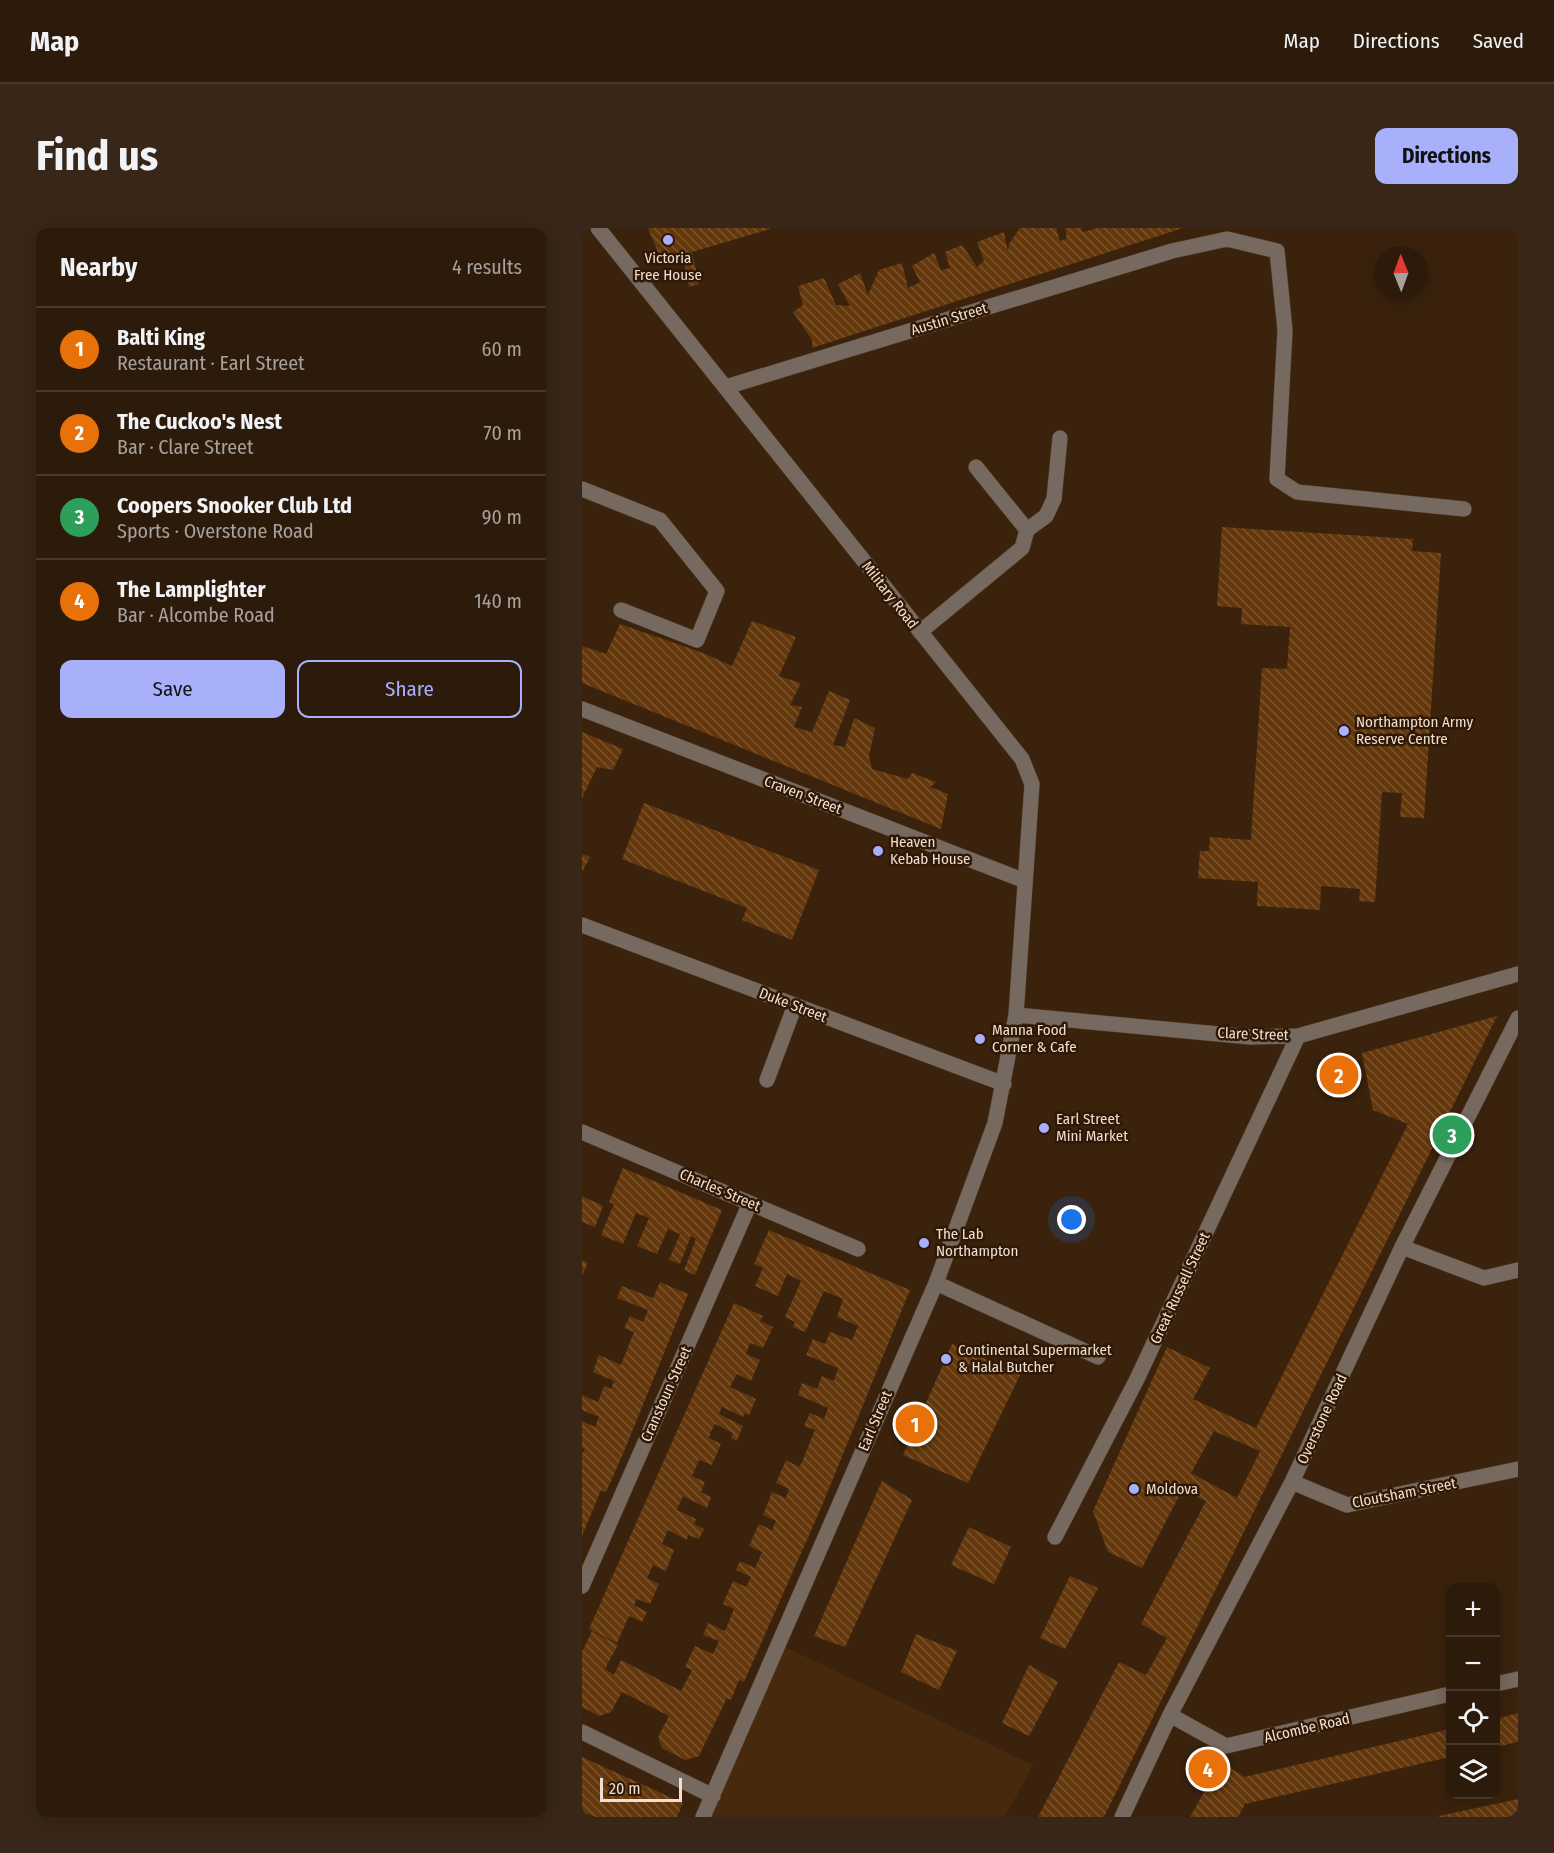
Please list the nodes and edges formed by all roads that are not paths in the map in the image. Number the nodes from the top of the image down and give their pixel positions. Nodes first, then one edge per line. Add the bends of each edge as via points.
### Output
1 (598, 228) edge
2 (726, 387) junction
3 (1060, 438) dead end
4 (976, 466) dead end
5 (582, 489) edge
6 (1464, 509) dead end
7 (1028, 530) junction
8 (621, 610) dead end
9 (920, 632) junction
10 (582, 709) edge
11 (1025, 881) junction
12 (582, 925) edge
13 (1518, 974) edge
14 (795, 1005) junction
15 (1016, 1015) junction
16 (1518, 1018) edge
17 (1298, 1036) junction
18 (767, 1080) dead end
19 (1004, 1084) junction
20 (582, 1132) edge
21 (750, 1203) junction
22 (1402, 1247) junction
23 (858, 1249) dead end
24 (1518, 1270) edge
25 (936, 1283) junction
26 (1098, 1357) dead end
27 (1518, 1469) edge
28 (1292, 1482) junction
29 (1055, 1537) dead end
30 (582, 1586) edge
31 (1518, 1679) edge
32 (1500, 1683) edge
33 (1446, 1695) edge
34 (1170, 1715) junction
35 (582, 1732) edge
36 (713, 1796) junction
37 (704, 1817) edge
38 (1122, 1817) edge

1 - 2 street, Military Road
2 - 6 street, Austin Street via 1172,251 1227,239 1277,251 1285,330 1277,479 1297,492
2 - 9 street, Military Road
3 - 7 street via 1054,499 1046,516
4 - 7 street
5 - 8 street via 660,520 717,591 697,640
7 - 9 street via 1023,548
9 - 11 street, Military Road via 1022,759 1032,784
10 - 11 street, Craven Street
11 - 15 street, Military Road
12 - 14 street, Duke Street
13 - 17 street, Clare Street
14 - 18 street
14 - 19 street, Duke Street
15 - 17 street, Clare Street via 1250,1037
15 - 19 street, Earl Street
16 - 22 street, Overstone Road
17 - 29 street, Great Russell Street via 1137,1379
19 - 25 street, Earl Street via 995,1123
20 - 21 street, Charles Street
21 - 23 street, Charles Street
21 - 30 street, Cranstoun Street
22 - 24 street via 1484,1278
22 - 28 street, Overstone Road
25 - 26 street
25 - 36 street, Earl Street
27 - 28 street, Cloutsham Street via 1347,1505
28 - 34 street, Overstone Road
31 - 32 street
33 - 34 street, Alcombe Road via 1226,1746
34 - 38 street, Overstone Road
35 - 36 street
36 - 37 street, Earl Street

